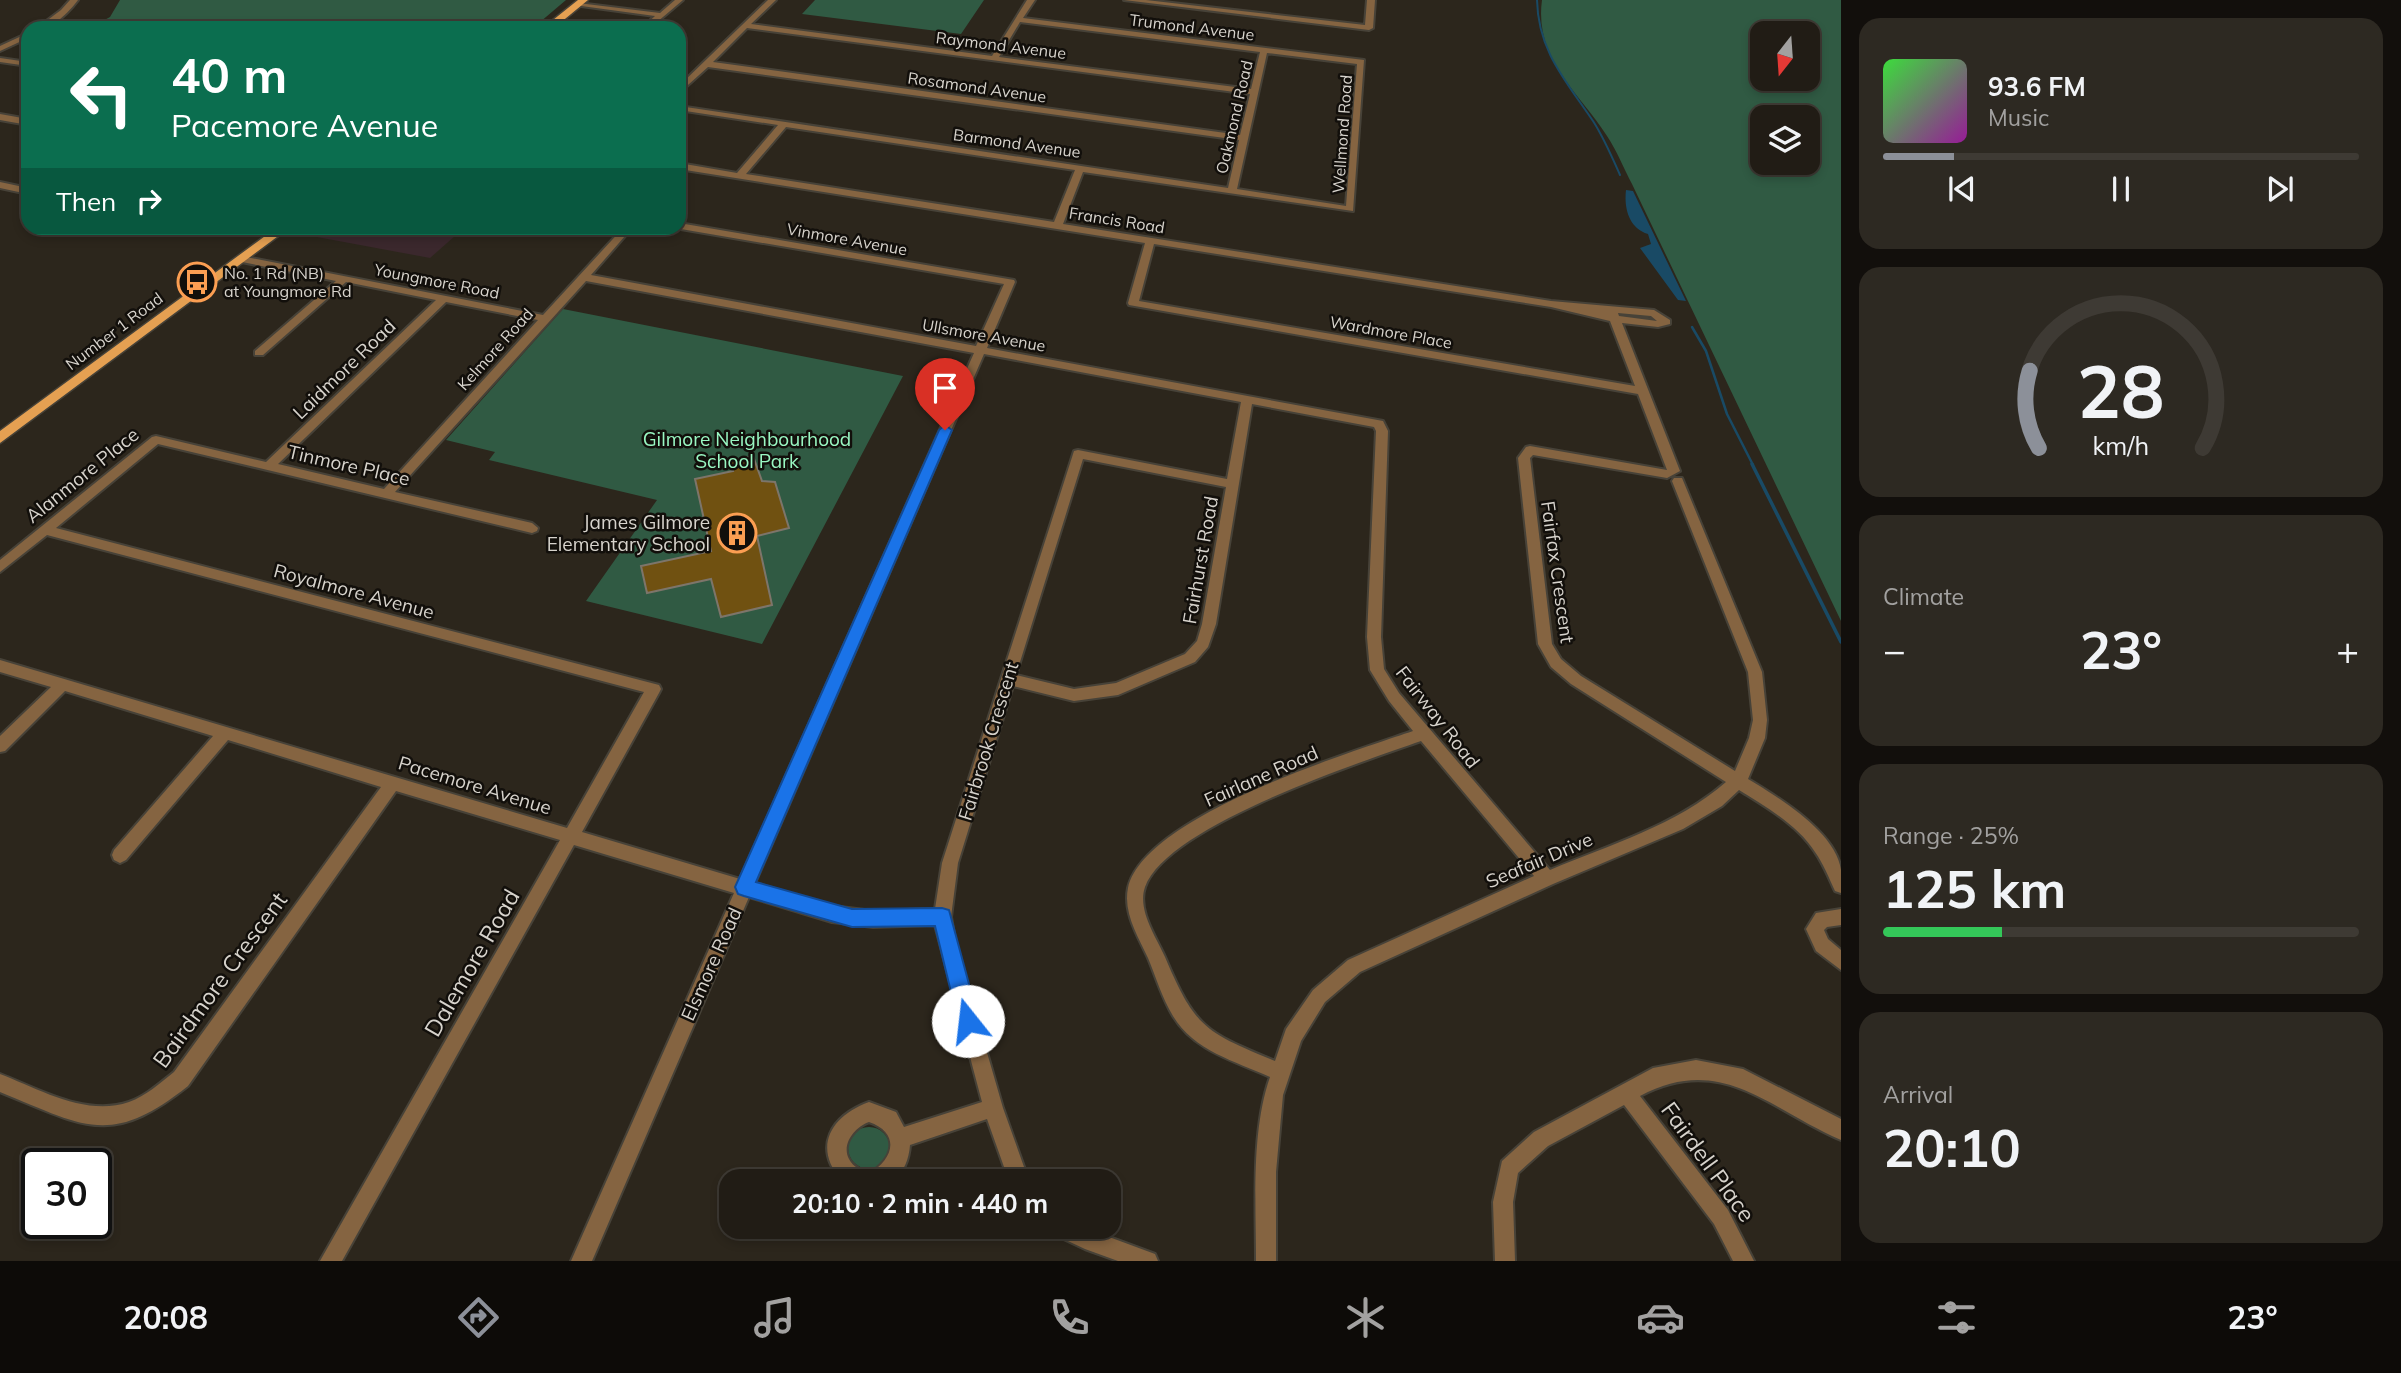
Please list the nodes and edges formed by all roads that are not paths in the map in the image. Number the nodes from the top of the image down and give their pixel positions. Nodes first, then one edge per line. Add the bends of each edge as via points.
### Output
1 (74, 0) edge
2 (679, 0) edge
3 (772, 0) edge
4 (1031, 0) edge
5 (1128, 0) edge
6 (1371, 0) edge
7 (581, 2) edge
8 (661, 15) junction
9 (1019, 20) junction
10 (51, 21) edge
11 (557, 21) edge
12 (654, 21) edge
13 (746, 26) junction
14 (21, 38) edge
15 (0, 49) edge
16 (1264, 50) junction
17 (994, 58) junction
18 (0, 60) edge
19 (1362, 62) joint
20 (21, 63) edge
21 (707, 64) junction
22 (686, 85) edge
23 (1253, 92) junction
24 (686, 109) edge
25 (0, 117) edge
26 (21, 121) edge
27 (784, 124) junction
28 (1243, 138) junction
29 (686, 168) edge
30 (1080, 168) junction
31 (740, 175) junction
32 (0, 185) edge
33 (21, 190) edge
34 (1231, 191) junction
35 (1350, 209) joint
36 (1057, 226) junction
37 (686, 227) edge
38 (274, 235) edge
39 (622, 235) edge
40 (1150, 241) junction
41 (241, 259) junction
42 (583, 277) junction
43 (344, 280) junction
44 (1010, 282) joint
45 (443, 299) junction
46 (545, 318) junction
47 (981, 350) junction
48 (259, 353) dead end
49 (1644, 391) junction
50 (1247, 399) junction
51 (1379, 424) joint
52 (0, 438) edge
53 (156, 440) joint
54 (269, 466) junction
55 (1673, 476) junction
56 (1232, 484) junction
57 (387, 493) junction
58 (532, 528) dead end
59 (44, 530) junction
60 (0, 567) edge
61 (0, 666) edge
62 (1008, 679) junction
63 (63, 684) junction
64 (654, 689) joint
65 (226, 733) junction
66 (1422, 734) junction
67 (0, 746) edge
68 (1739, 781) junction
69 (393, 783) junction
70 (573, 836) junction
71 (120, 855) dead end
72 (1547, 879) junction
73 (1841, 885) edge
74 (744, 887) junction
75 (942, 917) junction
76 (1841, 917) edge
77 (1841, 961) edge
78 (1279, 1072) junction
79 (0, 1083) edge
80 (1627, 1094) junction
81 (993, 1108) junction
82 (1841, 1129) edge
83 (900, 1138) junction
84 (844, 1169) edge
85 (893, 1169) edge
86 (1015, 1169) edge
87 (1084, 1239) edge
88 (330, 1261) edge
89 (581, 1261) edge
90 (1148, 1261) edge
91 (1266, 1261) edge
92 (1505, 1261) edge
93 (1744, 1261) edge

1 - 10 street
2 - 8 street
3 - 13 street
4 - 9 street
5 - 6 street via 1369,28
7 - 8 street
7 - 11 main road
8 - 12 street
9 - 16 street, Trumond Avenue
9 - 17 street
13 - 17 street, Raymond Avenue
13 - 21 street
14 - 15 street
16 - 19 street, Trumond Avenue
16 - 23 street, Oakmond Road
17 - 23 street, Raymond Avenue
18 - 20 street
19 - 35 street, Wellmond Road
21 - 22 street
21 - 28 street, Rosamond Avenue
23 - 28 street, Oakmond Road
24 - 27 street, Barmond Avenue
25 - 26 street
27 - 30 street, Barmond Avenue
27 - 31 street
28 - 34 street, Oakmond Road
29 - 31 street, Francis Road
30 - 34 street, Barmond Avenue
30 - 36 street
31 - 36 street, Francis Road
32 - 33 street
34 - 35 street, Barmond Avenue
36 - 40 street, Francis Road
37 - 44 street, Vinmore Avenue
38 - 41 main road, Number 1 Road
39 - 42 street, Kelmore Road
40 - 49 street, Francis Road via 1613,314
40 - 49 street, Wardmore Place via 1133,303
41 - 43 street, Youngmore Road
41 - 52 main road, Number 1 Road
42 - 46 street, Kelmore Road
42 - 47 street, Ullsmore Avenue
43 - 45 street, Youngmore Road
43 - 48 street
44 - 47 street, Elsmore Road
45 - 46 street, Youngmore Road
45 - 54 street, Laidmore Road
46 - 57 street, Kelmore Road
47 - 50 street, Ullsmore Avenue
47 - 74 street, Elsmore Road
49 - 55 street
50 - 51 street, Ullsmore Avenue
50 - 56 street, Fairhurst Road
51 - 66 street, Fairway Road via 1376,661 1384,683
53 - 54 street, Tinmore Place
53 - 59 street, Alanmore Place
54 - 57 street, Tinmore Place
55 - 68 street via 1755,672 1760,720
55 - 68 street, Fairfax Crescent via 1530,450 1524,458 1545,645 1556,663 1576,680
56 - 62 street, Fairhurst Road via 1209,624 1198,651 1178,664 1102,694 1074,695
56 - 62 street, Fairbrook Crescent via 1078,454
57 - 58 street, Tinmore Place
59 - 60 street, Alanmore Place
59 - 64 street, Royalmore Avenue
61 - 63 street, Pacemore Avenue
62 - 75 street, Fairbrook Crescent via 945,878
63 - 65 street, Pacemore Avenue
63 - 67 street
64 - 70 street, Dalemore Road
65 - 69 street, Pacemore Avenue
65 - 71 street
66 - 72 street, Fairway Road
66 - 78 street, Fairlane Road via 1233,807 1158,856 1138,882 1137,913 1185,1017 1210,1040
68 - 72 street, Seafair Drive via 1693,816
68 - 73 street via 1807,830
69 - 70 street, Pacemore Avenue
69 - 79 street, Bairdmore Crescent via 181,1079 166,1093 133,1112 95,1119
70 - 74 street, Pacemore Avenue
70 - 88 street, Dalemore Road
72 - 78 street, Seafair Drive via 1354,966 1319,996 1293,1036
74 - 75 street, Pacemore Avenue via 852,918
74 - 89 street, Elsmore Road
75 - 81 street, Fairbrook Crescent
76 - 77 street via 1822,919 1815,929 1822,945
78 - 91 street, Seafair Drive via 1266,1172
80 - 82 street via 1660,1075 1696,1069 1722,1073 1763,1087
80 - 92 street via 1541,1139 1510,1168 1503,1202
80 - 93 street, Fairdell Place via 1721,1217
81 - 83 street
81 - 86 street, Fairbrook Crescent
83 - 84 street via 880,1114 859,1114 849,1120 838,1140
83 - 85 street
87 - 90 street

